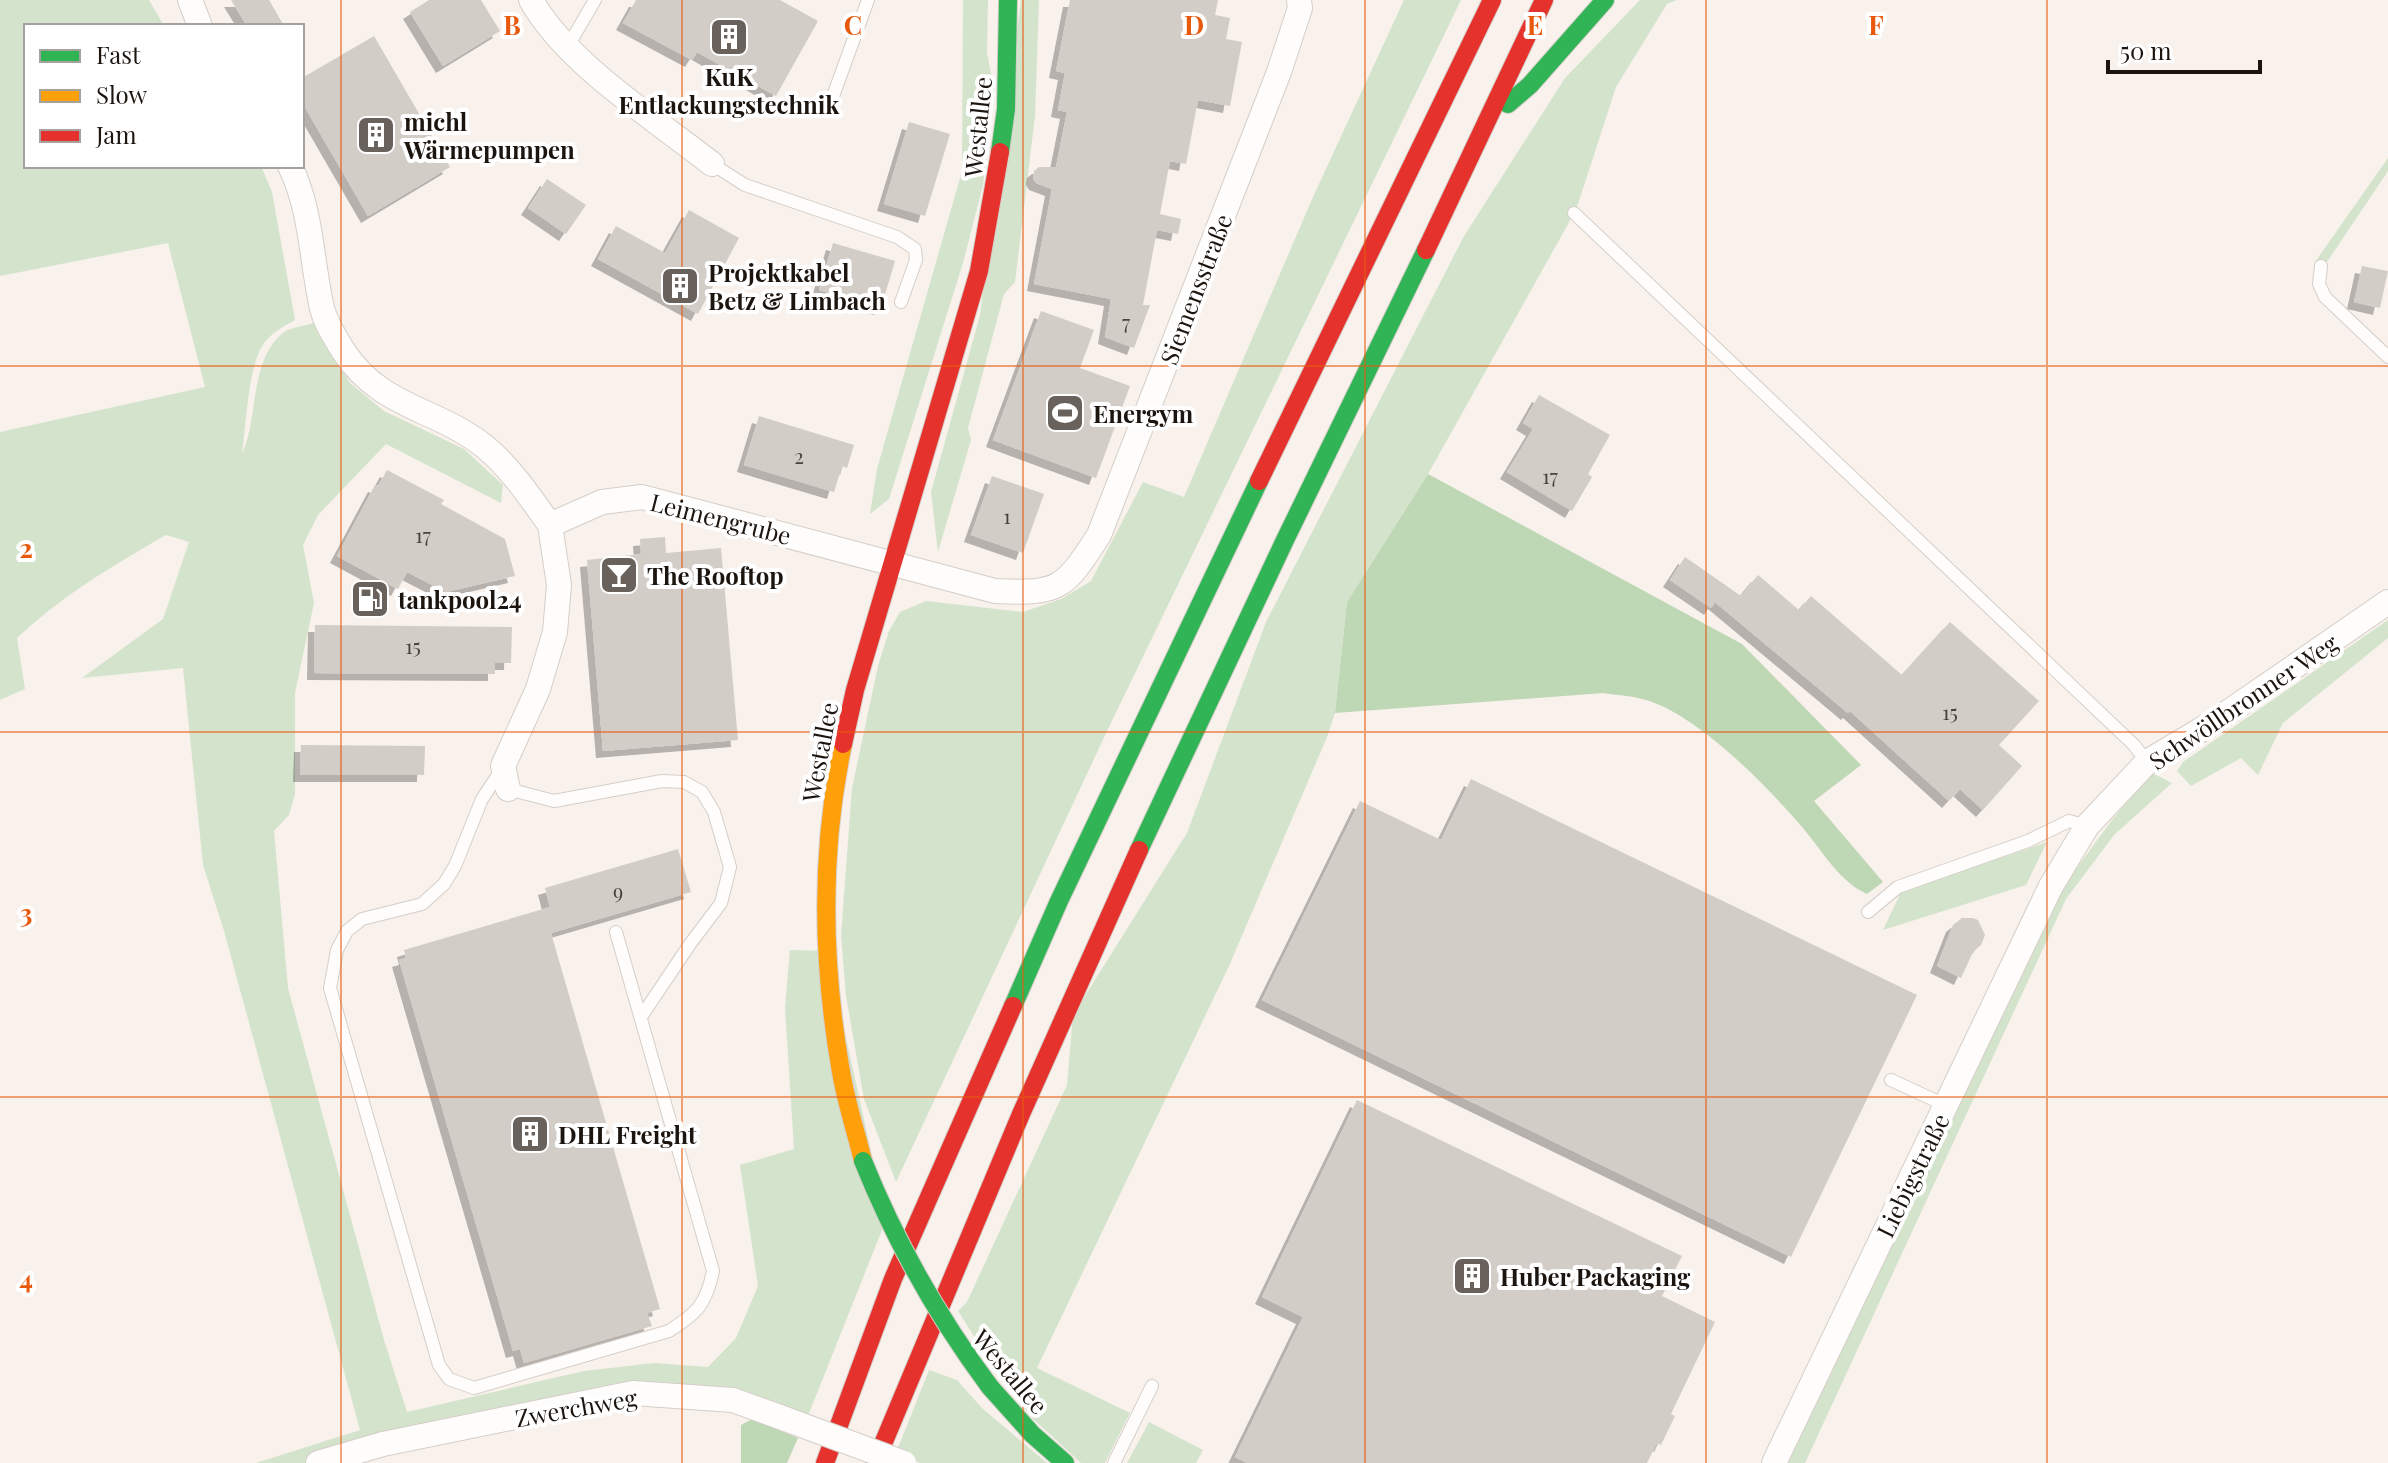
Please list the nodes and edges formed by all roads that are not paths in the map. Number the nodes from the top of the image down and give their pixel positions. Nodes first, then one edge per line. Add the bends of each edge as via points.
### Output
1 (190, 0) edge
2 (531, 0) edge
3 (595, 0) edge
4 (868, 0) edge
5 (1008, 0) edge
6 (1299, 0) edge
7 (1492, 0) edge
8 (1544, 0) edge
9 (1605, 0) edge
10 (199, 24) edge
11 (568, 46) junction
12 (829, 107) dead end
13 (1490, 119) junction
14 (712, 164) joint
15 (291, 168) edge
16 (1574, 213) dead end
17 (2321, 266) dead end
18 (901, 302) dead end
19 (2388, 357) edge
20 (550, 525) junction
21 (893, 565) junction
22 (2388, 602) edge
23 (2147, 762) junction
24 (506, 778) junction
25 (2087, 826) junction
26 (2051, 886) joint
27 (1868, 912) dead end
28 (616, 932) dead end
29 (641, 1017) junction
30 (1891, 1080) dead end
31 (1945, 1105) junction
32 (1152, 1386) dead end
33 (318, 1463) edge
34 (825, 1463) edge
35 (875, 1463) edge
36 (904, 1463) edge
37 (1065, 1463) edge
38 (1114, 1463) edge
39 (1774, 1463) edge

1 - 10 street
2 - 11 street
3 - 11 lane
4 - 12 lane
5 - 21 main road, Westallee via 1006,109 992,208 979,271
6 - 21 street, Siemensstraße via 1279,72 1099,535 1076,571 1054,588 1030,593 995,591
7 - 34 main road via 1059,901 893,1279
8 - 13 main road
9 - 13 main road via 1530,85
11 - 14 street
13 - 35 main road via 1171,779 952,1270
14 - 18 lane via 745,185 897,237 915,249
15 - 20 street via 312,236 323,311 345,353 394,400 483,446 518,481
16 - 23 lane
17 - 19 lane via 2319,284 2325,297
20 - 21 street, Leimengrube via 602,502 642,497
20 - 24 street via 559,585 555,632
21 - 37 main road, Westallee, bridge via 855,690 833,793 825,894 828,980 841,1074 863,1161 917,1282 990,1387
22 - 23 street, Schwöllbronner Weg
23 - 25 street, Schwöllbronner Weg
24 - 29 lane via 554,801 662,781 684,782 702,792 714,812 730,867 721,903
24 - 29 lane via 482,799 444,884 422,904 362,919 347,931 337,950 330,988 439,1365 449,1379 474,1388 669,1331 704,1302 713,1271
25 - 26 street, Schwöllbronner Weg
25 - 27 lane via 2069,821 1898,887
26 - 31 street, Liebigstraße
28 - 29 lane
30 - 31 lane
31 - 39 street, Liebigstraße
32 - 38 lane
33 - 36 street, Zwerchweg, bridge via 383,1444 633,1393 733,1400

